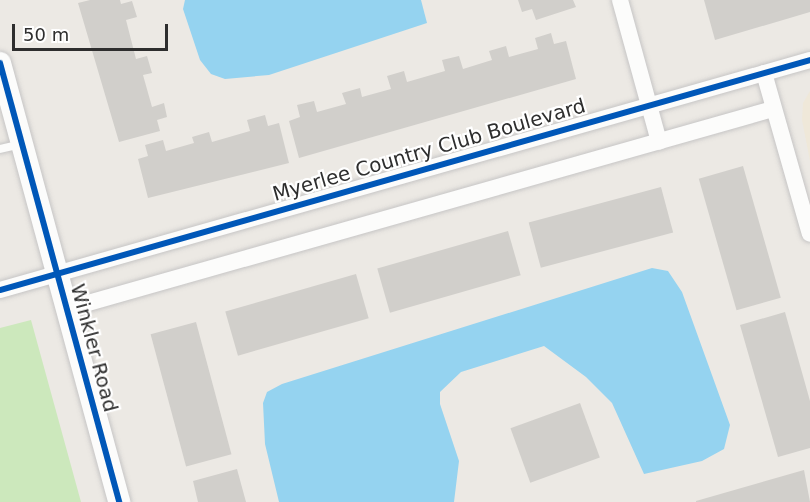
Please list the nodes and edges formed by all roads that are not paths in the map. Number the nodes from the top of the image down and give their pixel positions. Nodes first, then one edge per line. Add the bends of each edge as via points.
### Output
1 (620, 0) edge
2 (810, 60) edge
3 (0, 63) edge
4 (764, 73) junction
5 (649, 105) junction
6 (773, 109) junction
7 (659, 142) junction
8 (22, 144) junction
9 (0, 149) edge
10 (810, 234) edge
11 (57, 274) junction
12 (0, 290) edge
13 (67, 309) junction
14 (119, 502) edge

1 - 5 street
2 - 4 street, Myerlee Country Club Boulevard
3 - 8 street, Winkler Road
4 - 5 street, Myerlee Country Club Boulevard
4 - 6 street
5 - 7 street
5 - 11 street, Myerlee Country Club Boulevard
6 - 7 street
6 - 10 street
7 - 13 street
8 - 9 lane
8 - 11 street, Winkler Road
11 - 12 street, Myerlee Country Club Boulevard
11 - 13 street, Winkler Road
13 - 14 street, Winkler Road

